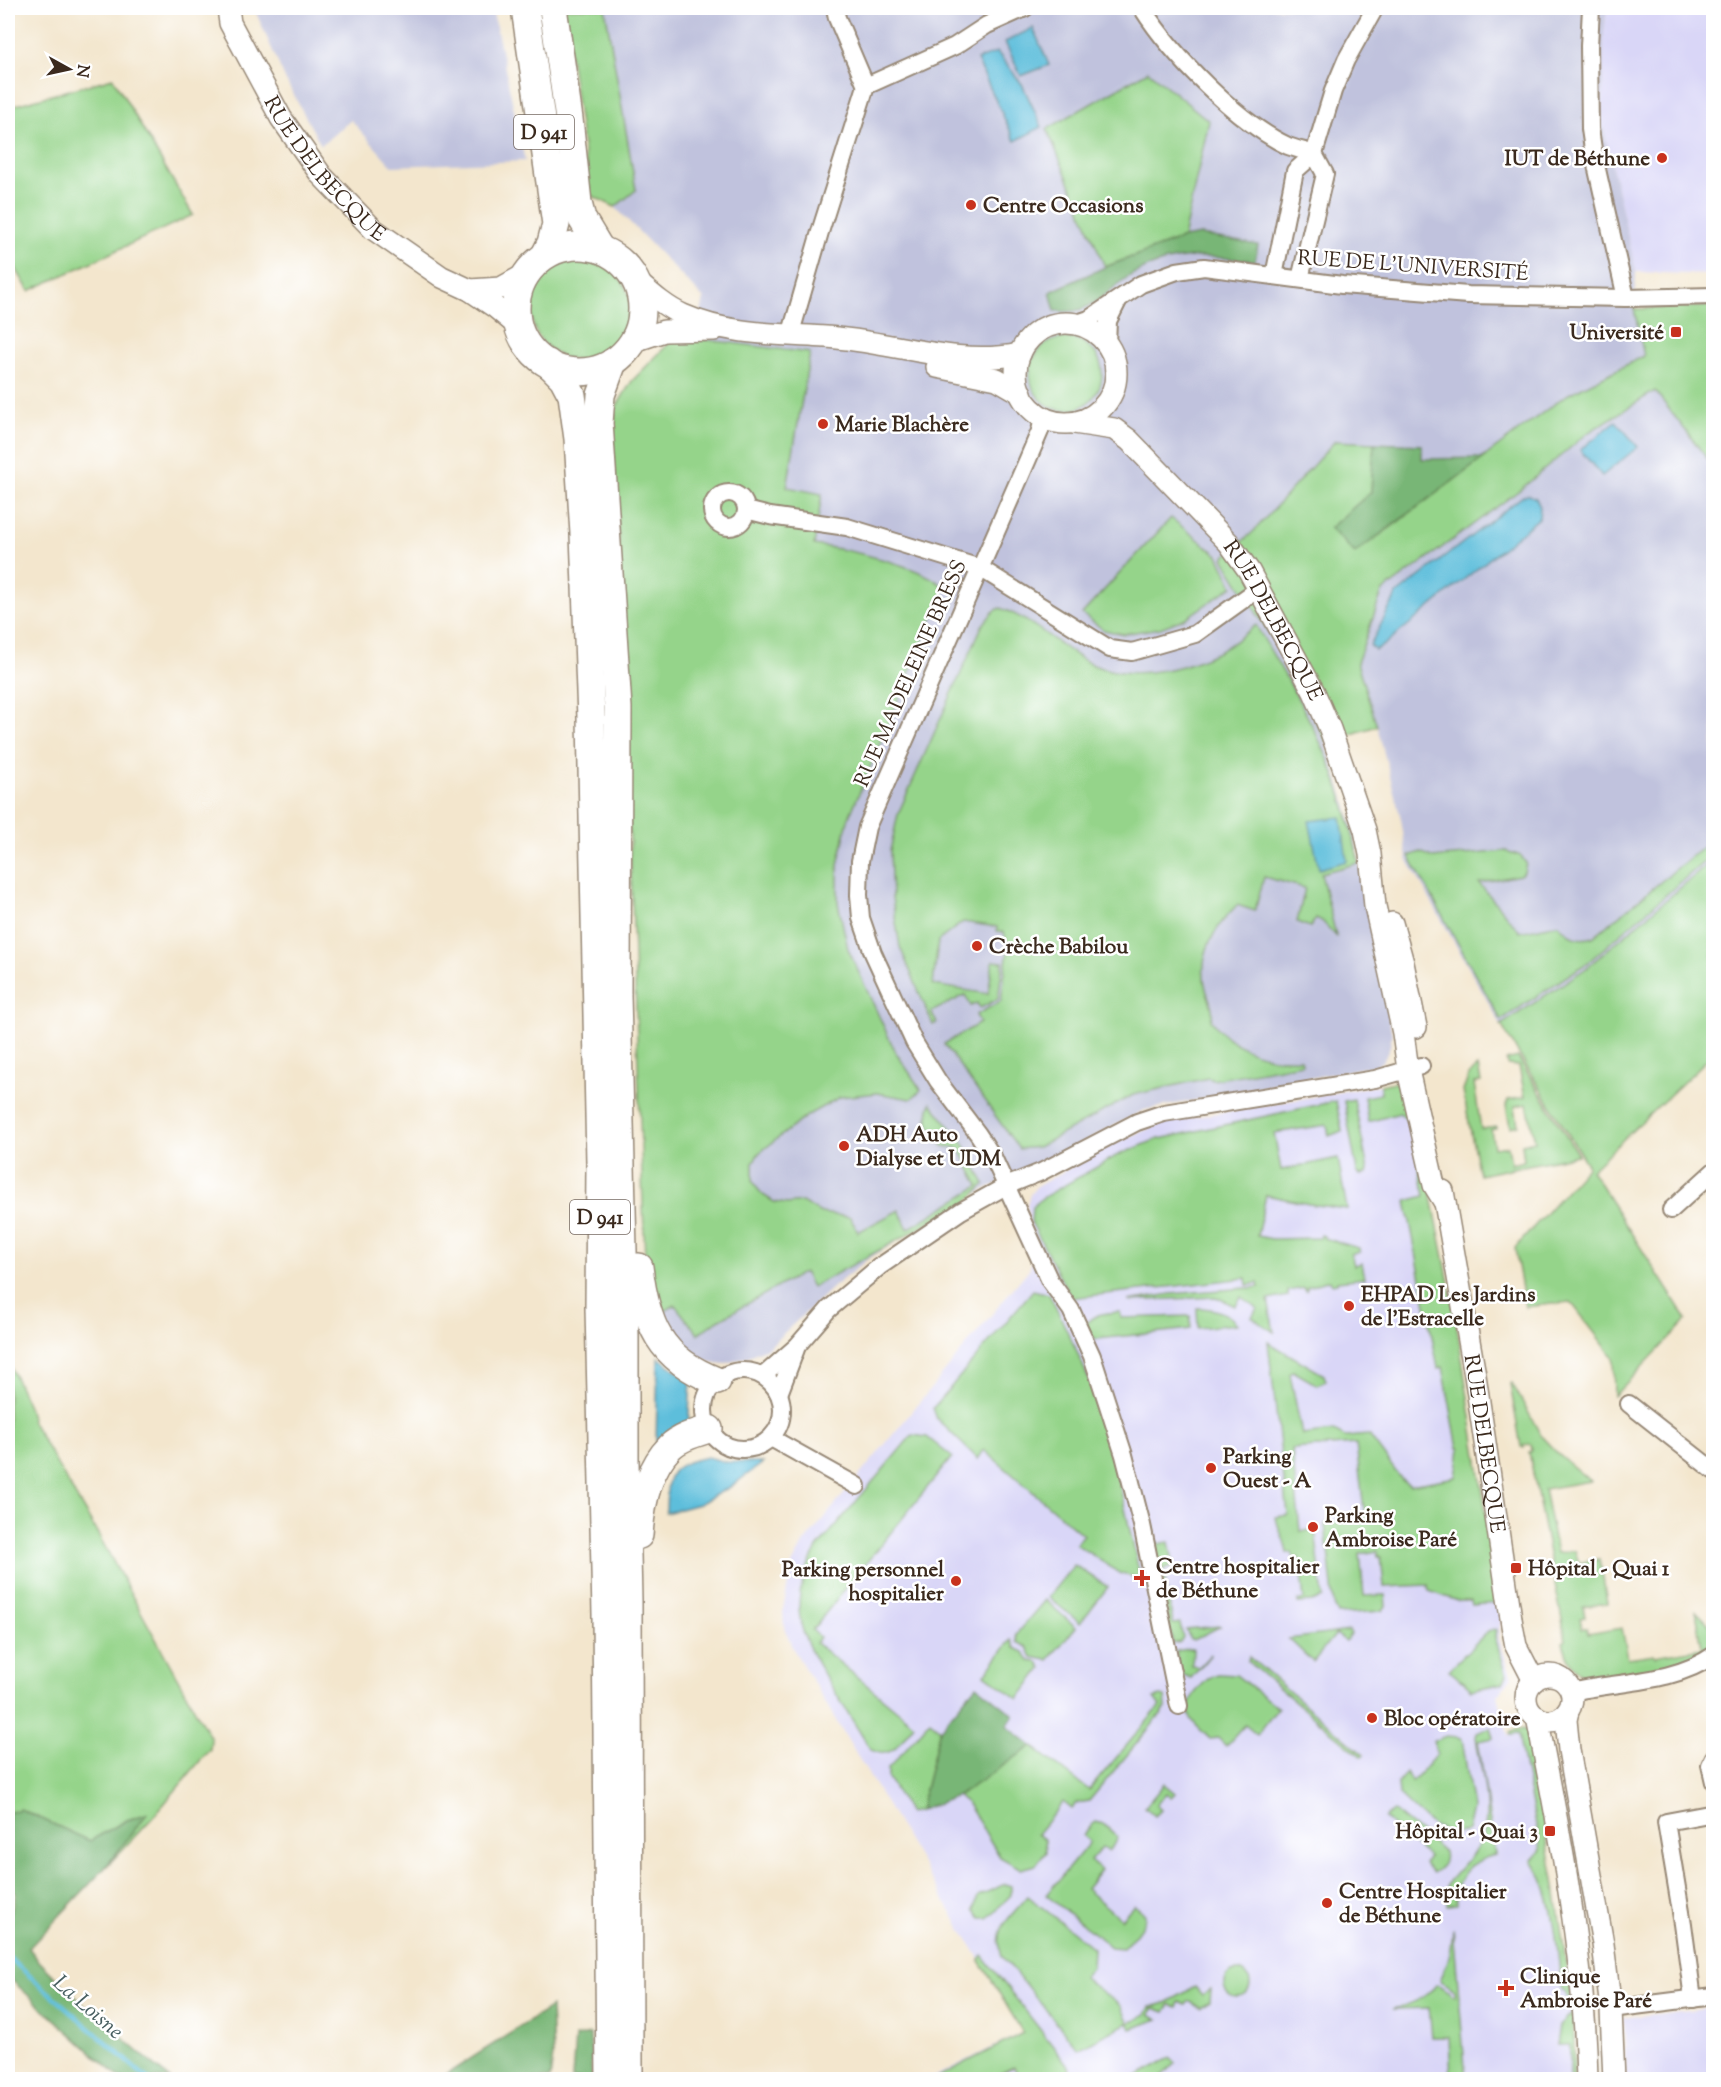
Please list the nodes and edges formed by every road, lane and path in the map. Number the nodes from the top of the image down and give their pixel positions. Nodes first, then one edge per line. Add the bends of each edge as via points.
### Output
1 (228, 8) edge
2 (525, 8) edge
3 (553, 8) edge
4 (835, 8) edge
5 (1025, 8) edge
6 (1142, 8) edge
7 (1375, 8) edge
8 (1592, 8) edge
9 (866, 86) junction
10 (1314, 154) junction
11 (600, 249) junction
12 (545, 255) junction
13 (526, 274) junction
14 (1274, 276) junction
15 (1300, 279) junction
16 (635, 280) junction
17 (470, 290) junction
18 (1711, 297) edge
19 (1626, 298) junction
20 (1118, 301) junction
21 (1074, 324) junction
22 (519, 327) junction
23 (726, 328) junction
24 (796, 336) junction
25 (634, 341) junction
26 (1107, 345) junction
27 (1020, 354) junction
28 (613, 362) junction
29 (548, 363) junction
30 (1021, 393) junction
31 (1111, 395) junction
32 (1043, 418) junction
33 (1074, 423) junction
34 (1114, 429) junction
35 (746, 510) dead end
36 (980, 568) junction
37 (1258, 589) junction
38 (1415, 1068) junction
39 (621, 1101) junction
40 (1713, 1171) edge
41 (1006, 1186) junction
42 (1671, 1210) dead end
43 (797, 1346) junction
44 (763, 1376) junction
45 (717, 1381) junction
46 (779, 1394) junction
47 (1629, 1404) dead end
48 (781, 1421) junction
49 (709, 1429) junction
50 (771, 1438) junction
51 (801, 1453) junction
52 (1713, 1471) edge
53 (857, 1486) dead end
54 (628, 1646) junction
55 (1713, 1655) edge
56 (1534, 1681) junction
57 (1570, 1701) junction
58 (1179, 1706) dead end
59 (1537, 1718) junction
60 (1713, 1757) edge
61 (1713, 1782) edge
62 (1713, 1813) edge
63 (1713, 1996) edge
64 (1693, 1999) junction
65 (1611, 2009) junction
66 (610, 2079) edge
67 (629, 2079) edge
68 (1587, 2079) edge
69 (1614, 2079) edge

1 - 17 street, RUE DELBECQUE via 230,23 281,118 321,175 373,229 442,277
2 - 12 highway, D 941 via 556,224
3 - 11 highway, D 941 via 578,203 582,219
4 - 9 street
5 - 9 street via 987,25 955,46
6 - 10 street via 1192,69 1240,114 1289,147
7 - 10 street via 1333,91
8 - 19 street via 1590,129
9 - 24 street via 820,232
10 - 14 street via 1295,171
10 - 15 street via 1325,174
11 - 12 highway via 566,247
11 - 16 highway via 621,261
12 - 13 highway
13 - 17 street, RUE DELBECQUE via 501,288
13 - 22 highway via 516,309
14 - 15 street, RUE DE L'UNIVERSITÉ
14 - 20 street, RUE DE L'UNIVERSITÉ via 1193,268 1149,280
15 - 19 street, RUE DE L'UNIVERSITÉ via 1468,295
16 - 23 street via 683,315
16 - 25 highway via 642,317
17 - 22 street, RUE DELBECQUE
18 - 19 street, RUE DE L'UNIVERSITÉ
20 - 21 street, RUE DE L'UNIVERSITÉ
20 - 26 street via 1108,321
21 - 26 street via 1098,335
21 - 27 street via 1042,330
22 - 29 highway via 530,348
23 - 24 street
23 - 25 street via 664,331
24 - 27 street via 959,357 989,359
24 - 30 street via 821,348 997,379
25 - 28 highway
26 - 31 street via 1116,369
27 - 30 street via 1016,374
28 - 29 highway via 581,372
28 - 39 highway, D 941 via 600,395 599,423 618,708 617,994
29 - 66 highway, D 941 via 572,395 578,440 590,695 600,1140
30 - 32 street
31 - 33 street via 1092,416
31 - 34 street
32 - 33 street
32 - 36 street, RUE MADELEINE BRESS
33 - 34 street
34 - 37 street, RUE DELBECQUE via 1229,543
35 - 36 street via 847,526
36 - 37 street via 1110,649 1132,652 1195,634
36 - 41 street, RUE MADELEINE BRESS via 867,827 860,861 860,895 861,918 873,952 914,1042 993,1157
37 - 38 street, RUE DELBECQUE via 1314,692 1358,808 1403,963
38 - 41 street via 1338,1086 1164,1113 1137,1122
38 - 56 street, RUE DELBECQUE via 1441,1167 1516,1646
39 - 45 highway via 635,1151 637,1249 644,1302 653,1328 670,1353 698,1374
39 - 54 highway, D 941
40 - 42 street
41 - 43 street via 961,1211 879,1267 829,1309
41 - 58 street, RUE MADELEINE BRESS via 1050,1281 1071,1310 1108,1404 1142,1525
43 - 44 street
43 - 46 street
44 - 45 street via 739,1371
44 - 46 street
45 - 49 street via 705,1403
46 - 48 street
47 - 52 street
48 - 50 street
48 - 51 street
49 - 50 street via 726,1446 738,1449 756,1447
49 - 54 highway via 671,1446 654,1468 641,1510 637,1599
50 - 51 street
51 - 53 street
54 - 67 highway, D 941
55 - 57 street via 1681,1672
56 - 57 street via 1553,1675 1568,1684
56 - 59 street via 1526,1700
57 - 59 street via 1554,1720
57 - 65 street via 1566,1720 1569,1750
59 - 68 street via 1580,1982
60 - 61 street
62 - 64 street via 1666,1822
63 - 64 street
64 - 65 street
65 - 69 street

